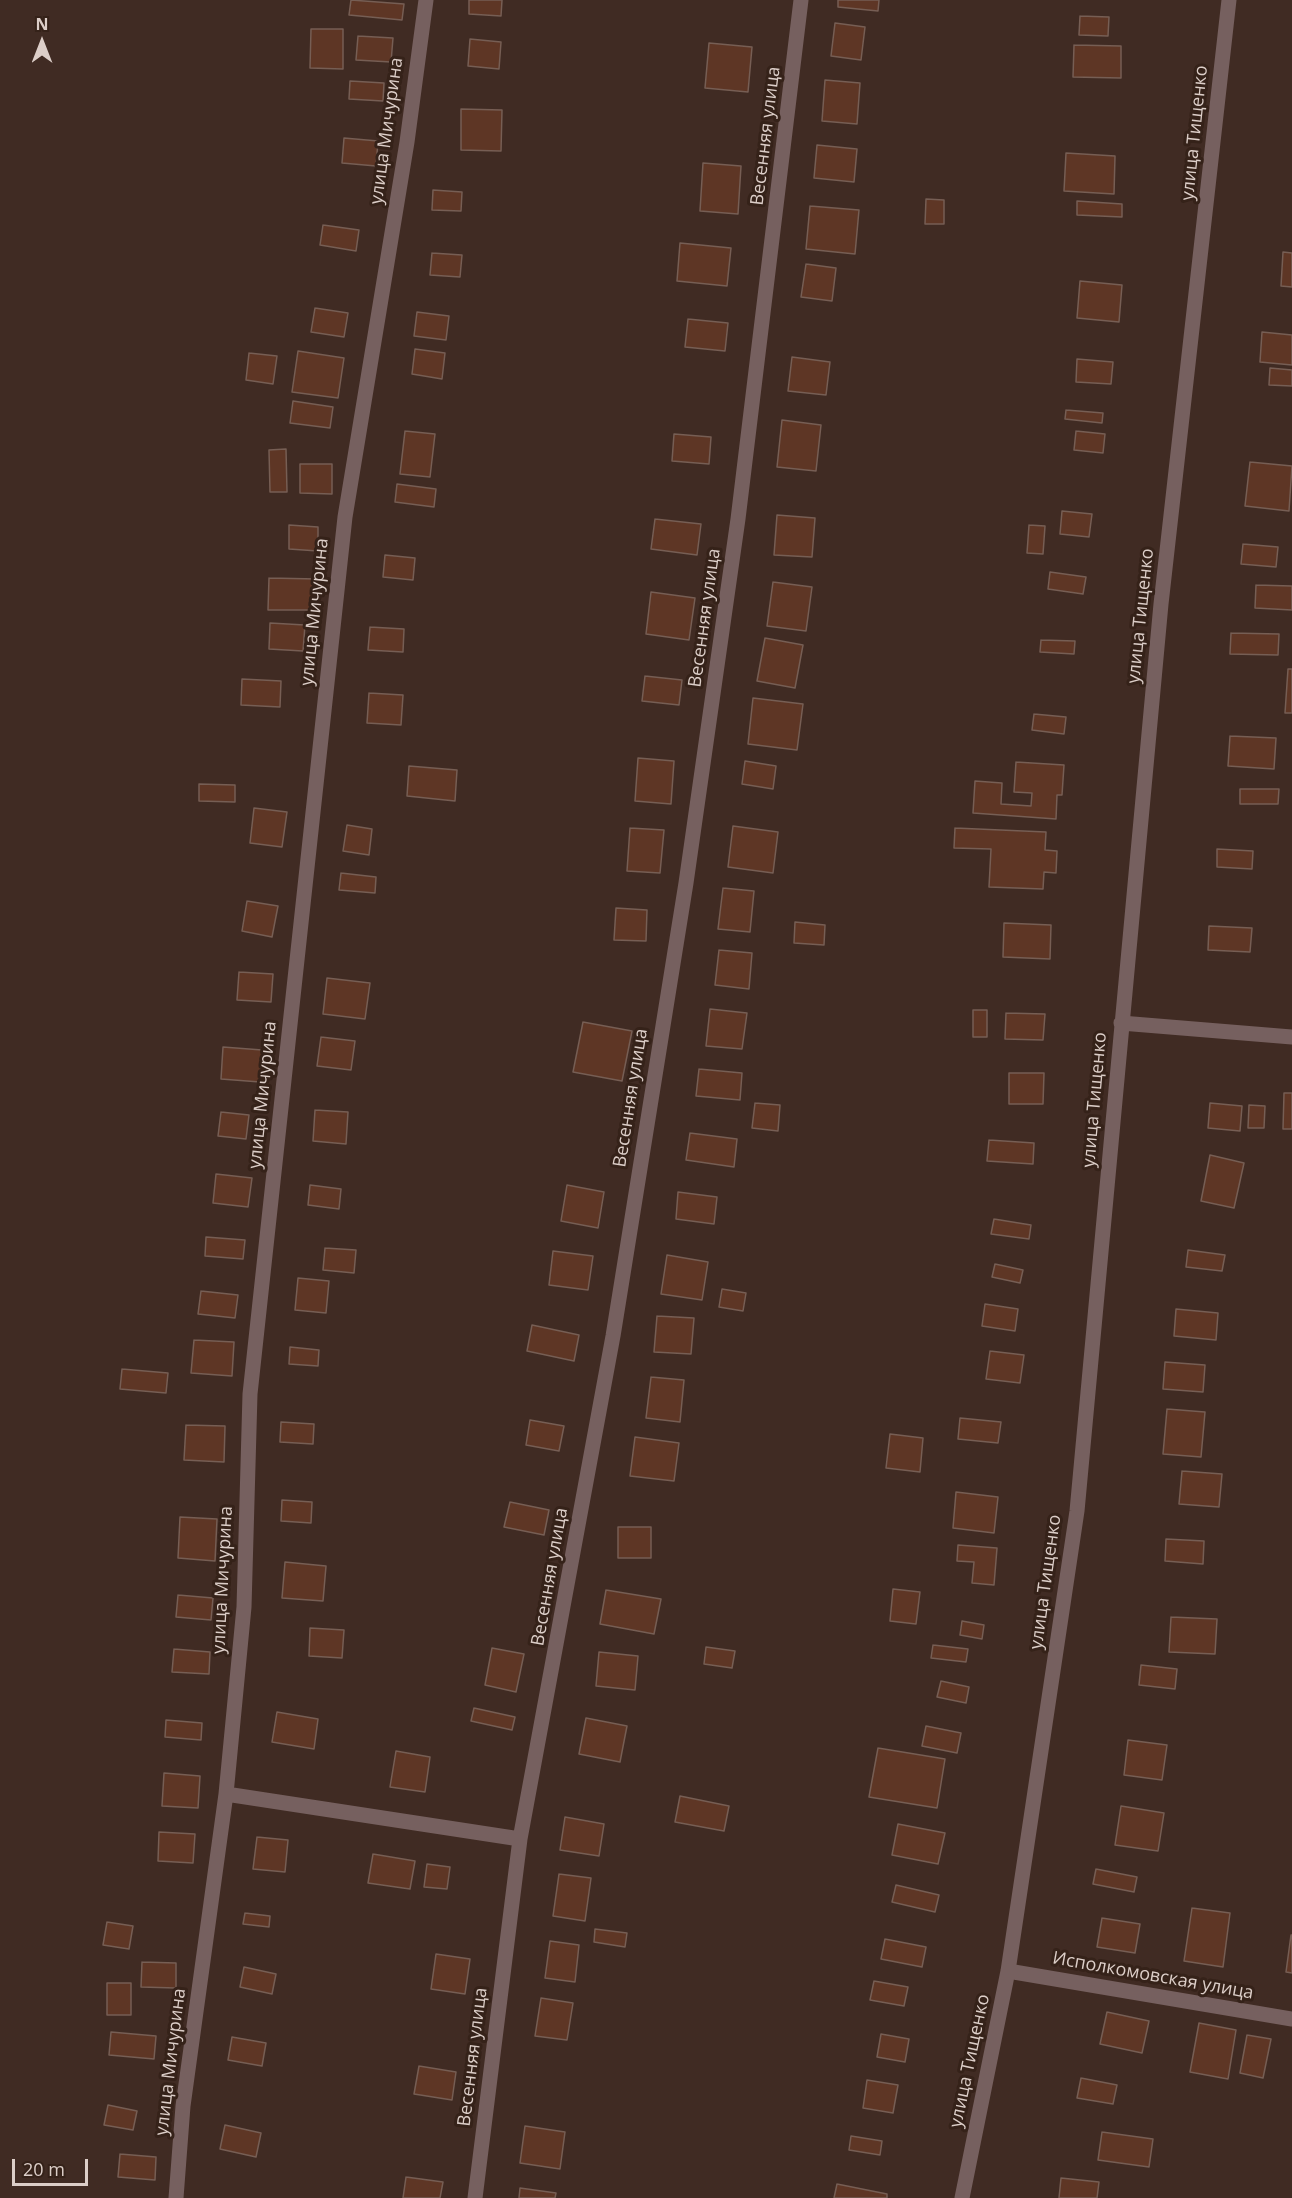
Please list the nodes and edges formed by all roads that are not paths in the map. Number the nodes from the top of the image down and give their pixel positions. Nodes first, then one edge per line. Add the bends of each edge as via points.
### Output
1 (426, 0) edge
2 (801, 0) edge
3 (1229, 0) edge
4 (1122, 1023) junction
5 (1292, 1037) edge
6 (226, 1794) junction
7 (520, 1839) junction
8 (1008, 1971) junction
9 (1292, 2019) edge
10 (176, 2198) edge
11 (475, 2198) edge
12 (962, 2198) edge

1 - 6 street, улица Мичурина via 344,529 250,1394 244,1607
2 - 7 street, Весенняя улица via 738,519 686,882 611,1347
3 - 4 street, улица Тищенко via 1161,604
4 - 5 street
4 - 8 street, улица Тищенко via 1077,1511
6 - 7 street
6 - 10 street, улица Мичурина via 183,2106
7 - 11 street, Весенняя улица
8 - 9 street, Исполкомовская улица
8 - 12 street, улица Тищенко

